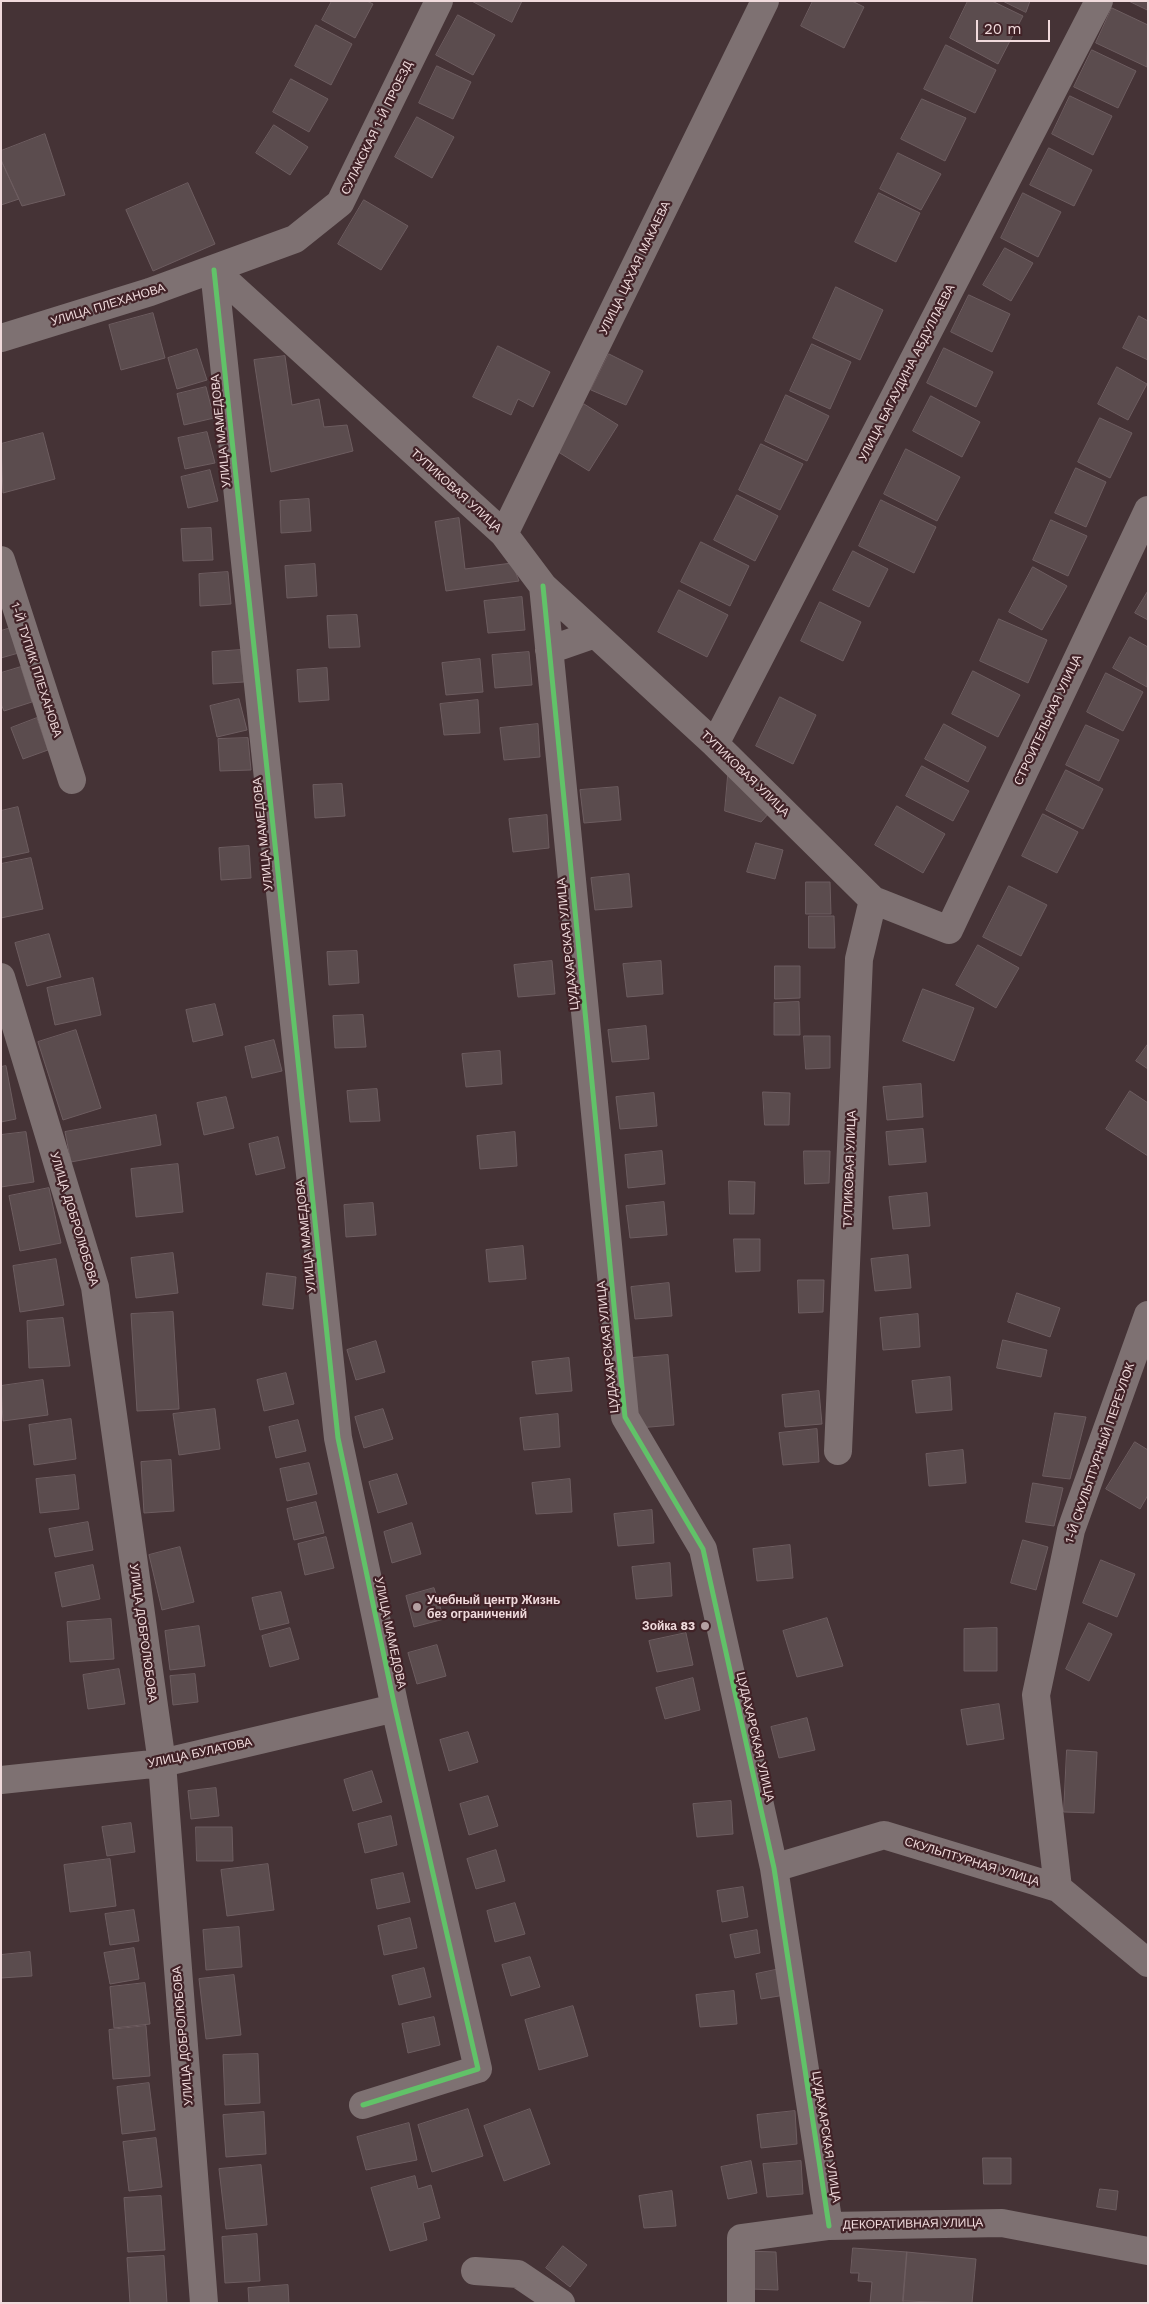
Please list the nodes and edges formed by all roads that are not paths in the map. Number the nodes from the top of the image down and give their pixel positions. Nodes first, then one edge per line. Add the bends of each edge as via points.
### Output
1 (439, 1) edge
2 (765, 1) edge
3 (1099, 1) edge
4 (214, 270) junction
5 (1, 338) edge
6 (1148, 510) edge
7 (504, 534) junction
8 (1, 560) edge
9 (543, 586) junction
10 (595, 634) junction
11 (549, 650) junction
12 (715, 744) junction
13 (72, 780) dead end
14 (872, 900) junction
15 (1, 977) edge
16 (1148, 1315) edge
17 (838, 1451) dead end
18 (396, 1708) junction
19 (162, 1763) junction
20 (1, 1780) edge
21 (774, 1868) junction
22 (1058, 1888) junction
23 (1146, 1959) edge
24 (363, 2105) dead end
25 (830, 2226) junction
26 (1148, 2251) edge
27 (475, 2271) dead end
28 (204, 2303) edge
29 (561, 2303) edge
30 (741, 2303) edge

1 - 4 street, СУЛАКСКАЯ 1-Й ПРОЕЗД via 340,203 295,240
2 - 7 street, УЛИЦА ЦАХАЯ МАКАЕВА
3 - 12 street, УЛИЦА БАГАУДИНА АБДУЛЛАЕВА
4 - 5 street, УЛИЦА ПЛЕХАНОВА
4 - 7 street, ТУПИКОВАЯ УЛИЦА
4 - 18 street, УЛИЦА МАМЕДОВА via 338,1438
6 - 14 street, СТРОИТЕЛЬНАЯ УЛИЦА via 949,930
7 - 9 street, ТУПИКОВАЯ УЛИЦА
8 - 13 street, 1-Й ТУПИК ПЛЕХАНОВА
9 - 10 street, ТУПИКОВАЯ УЛИЦА
9 - 11 street, ЦУДАХАРСКАЯ УЛИЦА
10 - 11 street
10 - 12 street, ТУПИКОВАЯ УЛИЦА
11 - 21 street, ЦУДАХАРСКАЯ УЛИЦА via 625,1417 703,1549
12 - 14 street, ТУПИКОВАЯ УЛИЦА
14 - 17 street, ТУПИКОВАЯ УЛИЦА via 859,960
15 - 19 street, УЛИЦА ДОБРОЛЮБОВА via 95,1287
16 - 22 street, 1-Й СКУЛЬПТУРНЫЙ ПЕРЕУЛОК via 1071,1530 1036,1695
18 - 19 street, УЛИЦА БУЛАТОВА
18 - 24 street, УЛИЦА МАМЕДОВА via 478,2069
19 - 20 street, УЛИЦА БУЛАТОВА
19 - 28 street, УЛИЦА ДОБРОЛЮБОВА
21 - 22 street, СКУЛЬПТУРНАЯ УЛИЦА via 884,1835
21 - 25 street, ЦУДАХАРСКАЯ УЛИЦА
22 - 23 street, СКУЛЬПТУРНАЯ УЛИЦА
25 - 26 street, ДЕКОРАТИВНАЯ УЛИЦА via 1002,2223
25 - 30 street, ДЕКОРАТИВНАЯ УЛИЦА via 741,2238
27 - 29 street via 518,2274

